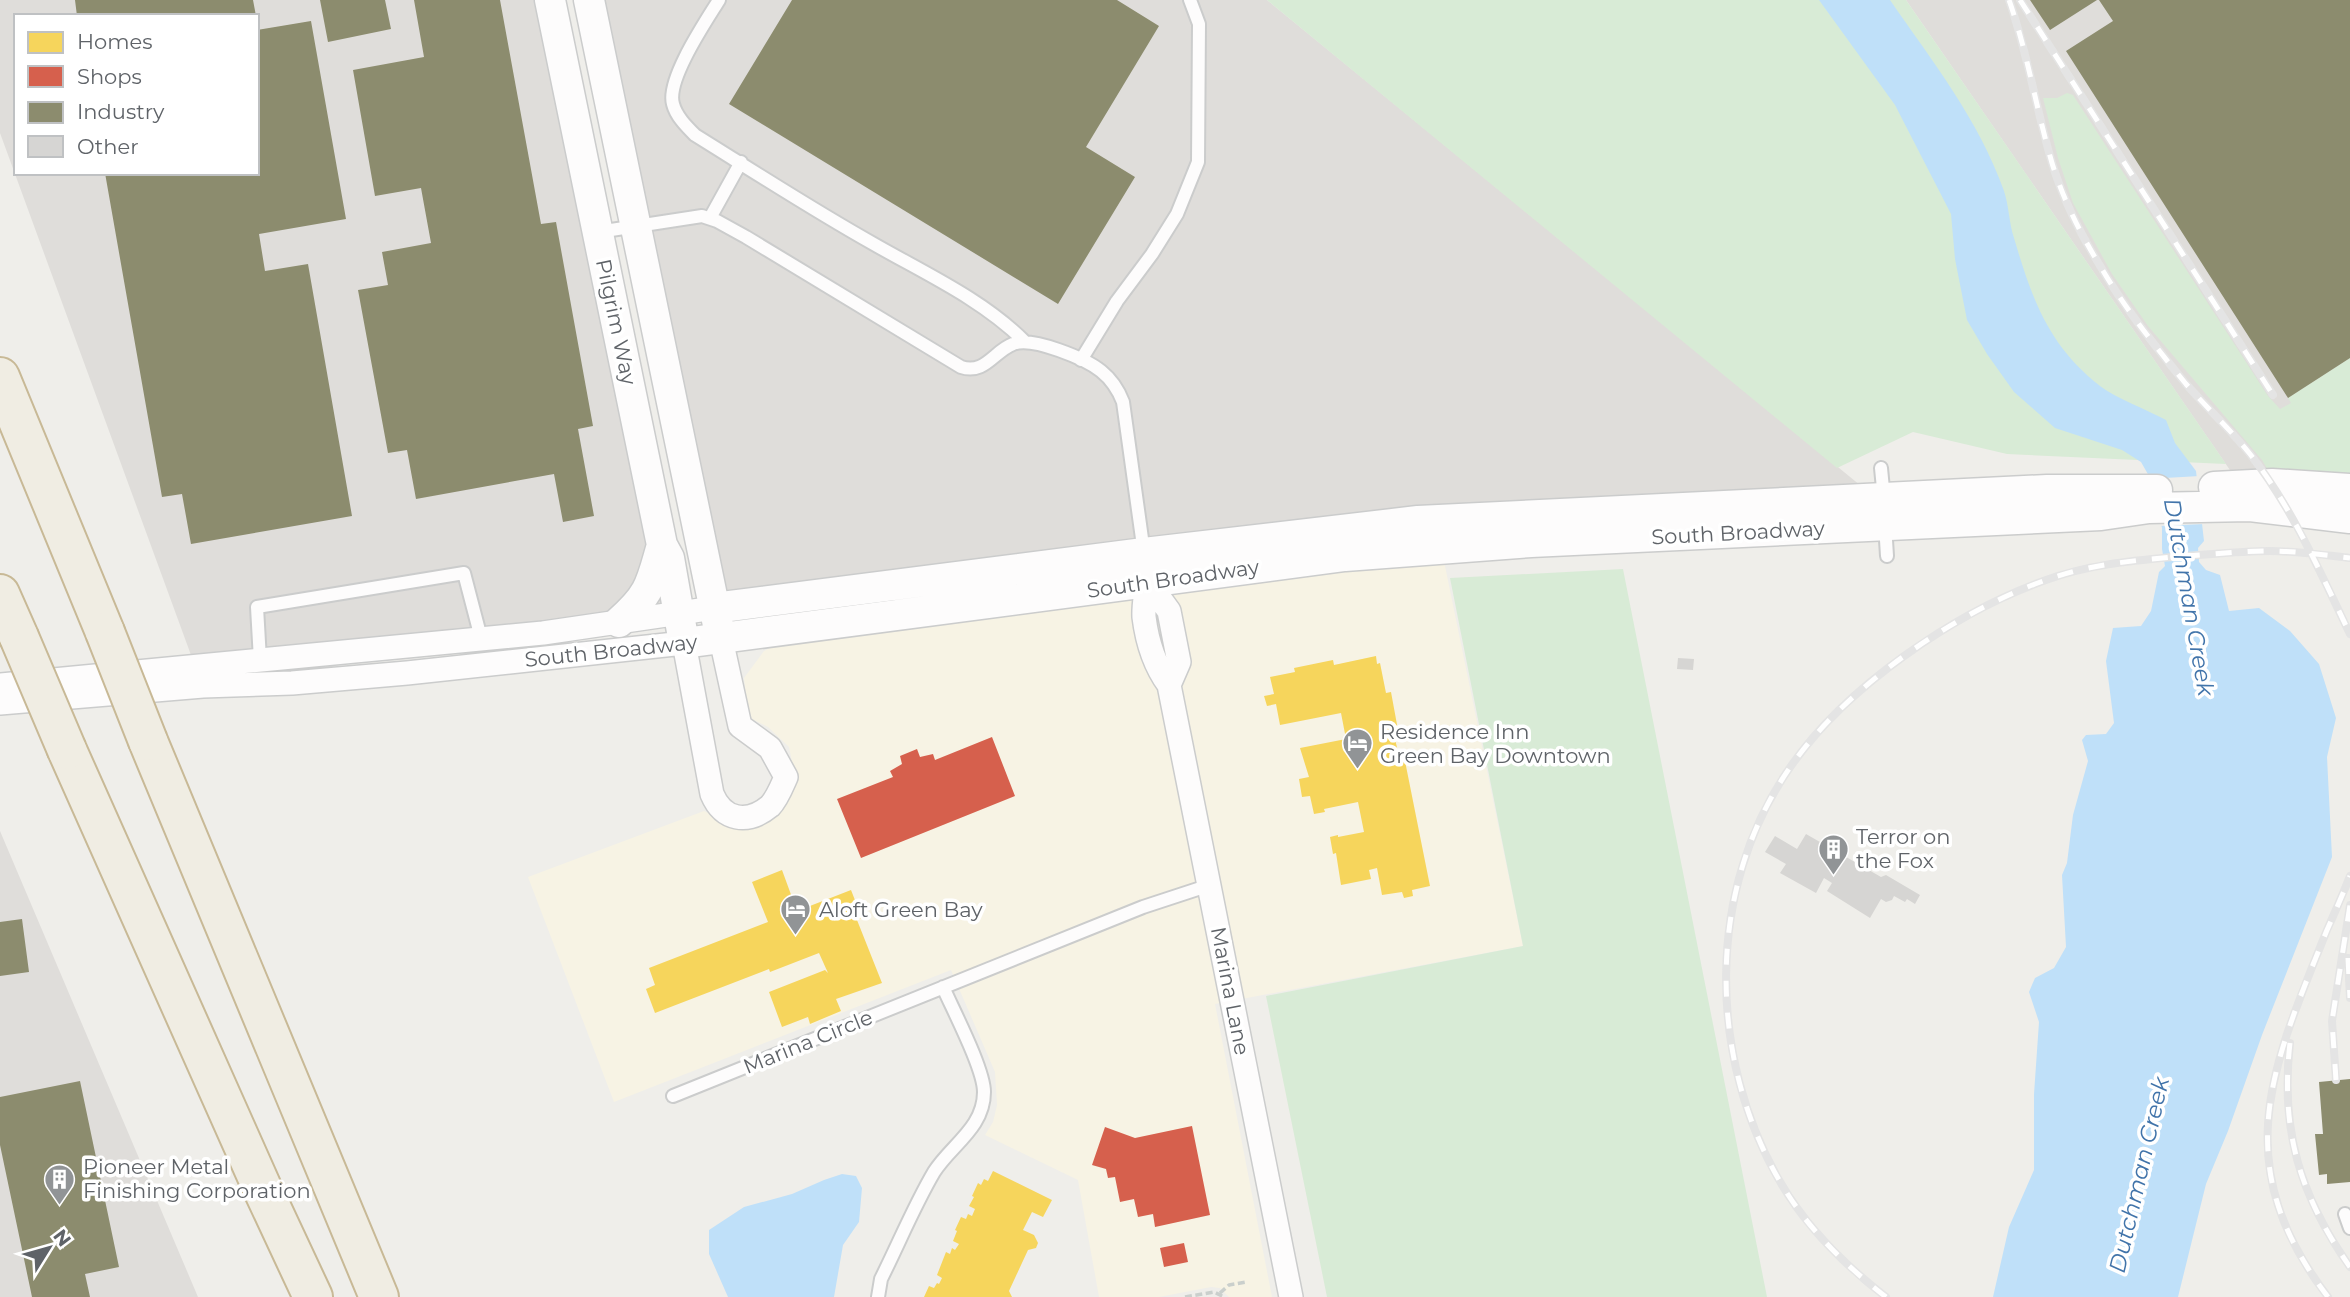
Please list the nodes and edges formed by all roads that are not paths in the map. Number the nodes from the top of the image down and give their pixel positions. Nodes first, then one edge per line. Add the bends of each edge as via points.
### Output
1 (550, 0) edge
2 (589, 0) edge
3 (719, 0) edge
4 (1190, 0) edge
5 (741, 162) junction
6 (710, 218) junction
7 (636, 227) junction
8 (598, 232) junction
9 (1024, 341) junction
10 (1081, 360) junction
11 (0, 377) edge
12 (1881, 468) dead end
13 (2350, 489) edge
14 (2209, 497) junction
15 (1884, 513) junction
16 (2350, 518) edge
17 (662, 545) junction
18 (1887, 556) dead end
19 (1146, 567) junction
20 (0, 594) edge
21 (714, 608) junction
22 (680, 613) junction
23 (619, 622) junction
24 (481, 638) junction
25 (721, 639) junction
26 (684, 643) junction
27 (260, 660) junction
28 (0, 685) edge
29 (0, 703) edge
30 (1210, 885) junction
31 (943, 987) junction
32 (673, 1096) dead end
33 (2345, 1214) dead end
34 (2350, 1228) edge
35 (313, 1297) edge
36 (379, 1297) edge
37 (878, 1297) edge
38 (1291, 1297) edge

1 - 8 street, Pilgrim Way
2 - 7 street, Pilgrim Way
3 - 5 lane via 673,86 673,103 695,135
4 - 10 lane via 1199,24 1198,162 1177,214
5 - 6 lane
5 - 9 lane via 981,306
6 - 7 lane via 689,217
6 - 9 lane via 971,370
7 - 8 lane
7 - 21 street, Pilgrim Way
8 - 17 street, Pilgrim Way
9 - 10 lane
10 - 19 lane via 1099,369 1124,402
11 - 36 highway, bridge
12 - 15 lane
13 - 14 street, South Broadway via 2272,484
14 - 15 street, South Broadway via 2148,499 2047,490
14 - 16 street, South Broadway
15 - 18 lane
15 - 19 street, South Broadway via 1418,521
17 - 22 street, Pilgrim Way
17 - 23 street via 647,593
19 - 21 street, South Broadway
19 - 25 street, South Broadway
19 - 30 street, Marina Lane via 1172,624 1179,662 1169,685
20 - 35 highway, bridge
21 - 22 street, South Broadway
21 - 25 street, Pilgrim Way
22 - 23 street, South Broadway
22 - 26 street, Pilgrim Way
23 - 24 street, South Broadway
24 - 27 street, South Broadway
24 - 27 lane via 464,573 257,607
25 - 26 street, South Broadway
25 - 26 street via 740,726 770,748 786,777 771,805 737,818 725,814 712,794
26 - 29 street, South Broadway via 407,673
27 - 28 street, South Broadway
30 - 31 lane, Marina Circle
30 - 38 street, Marina Lane
31 - 32 lane, Marina Circle
31 - 37 lane via 984,1090 981,1113 935,1170 881,1279
33 - 34 lane

